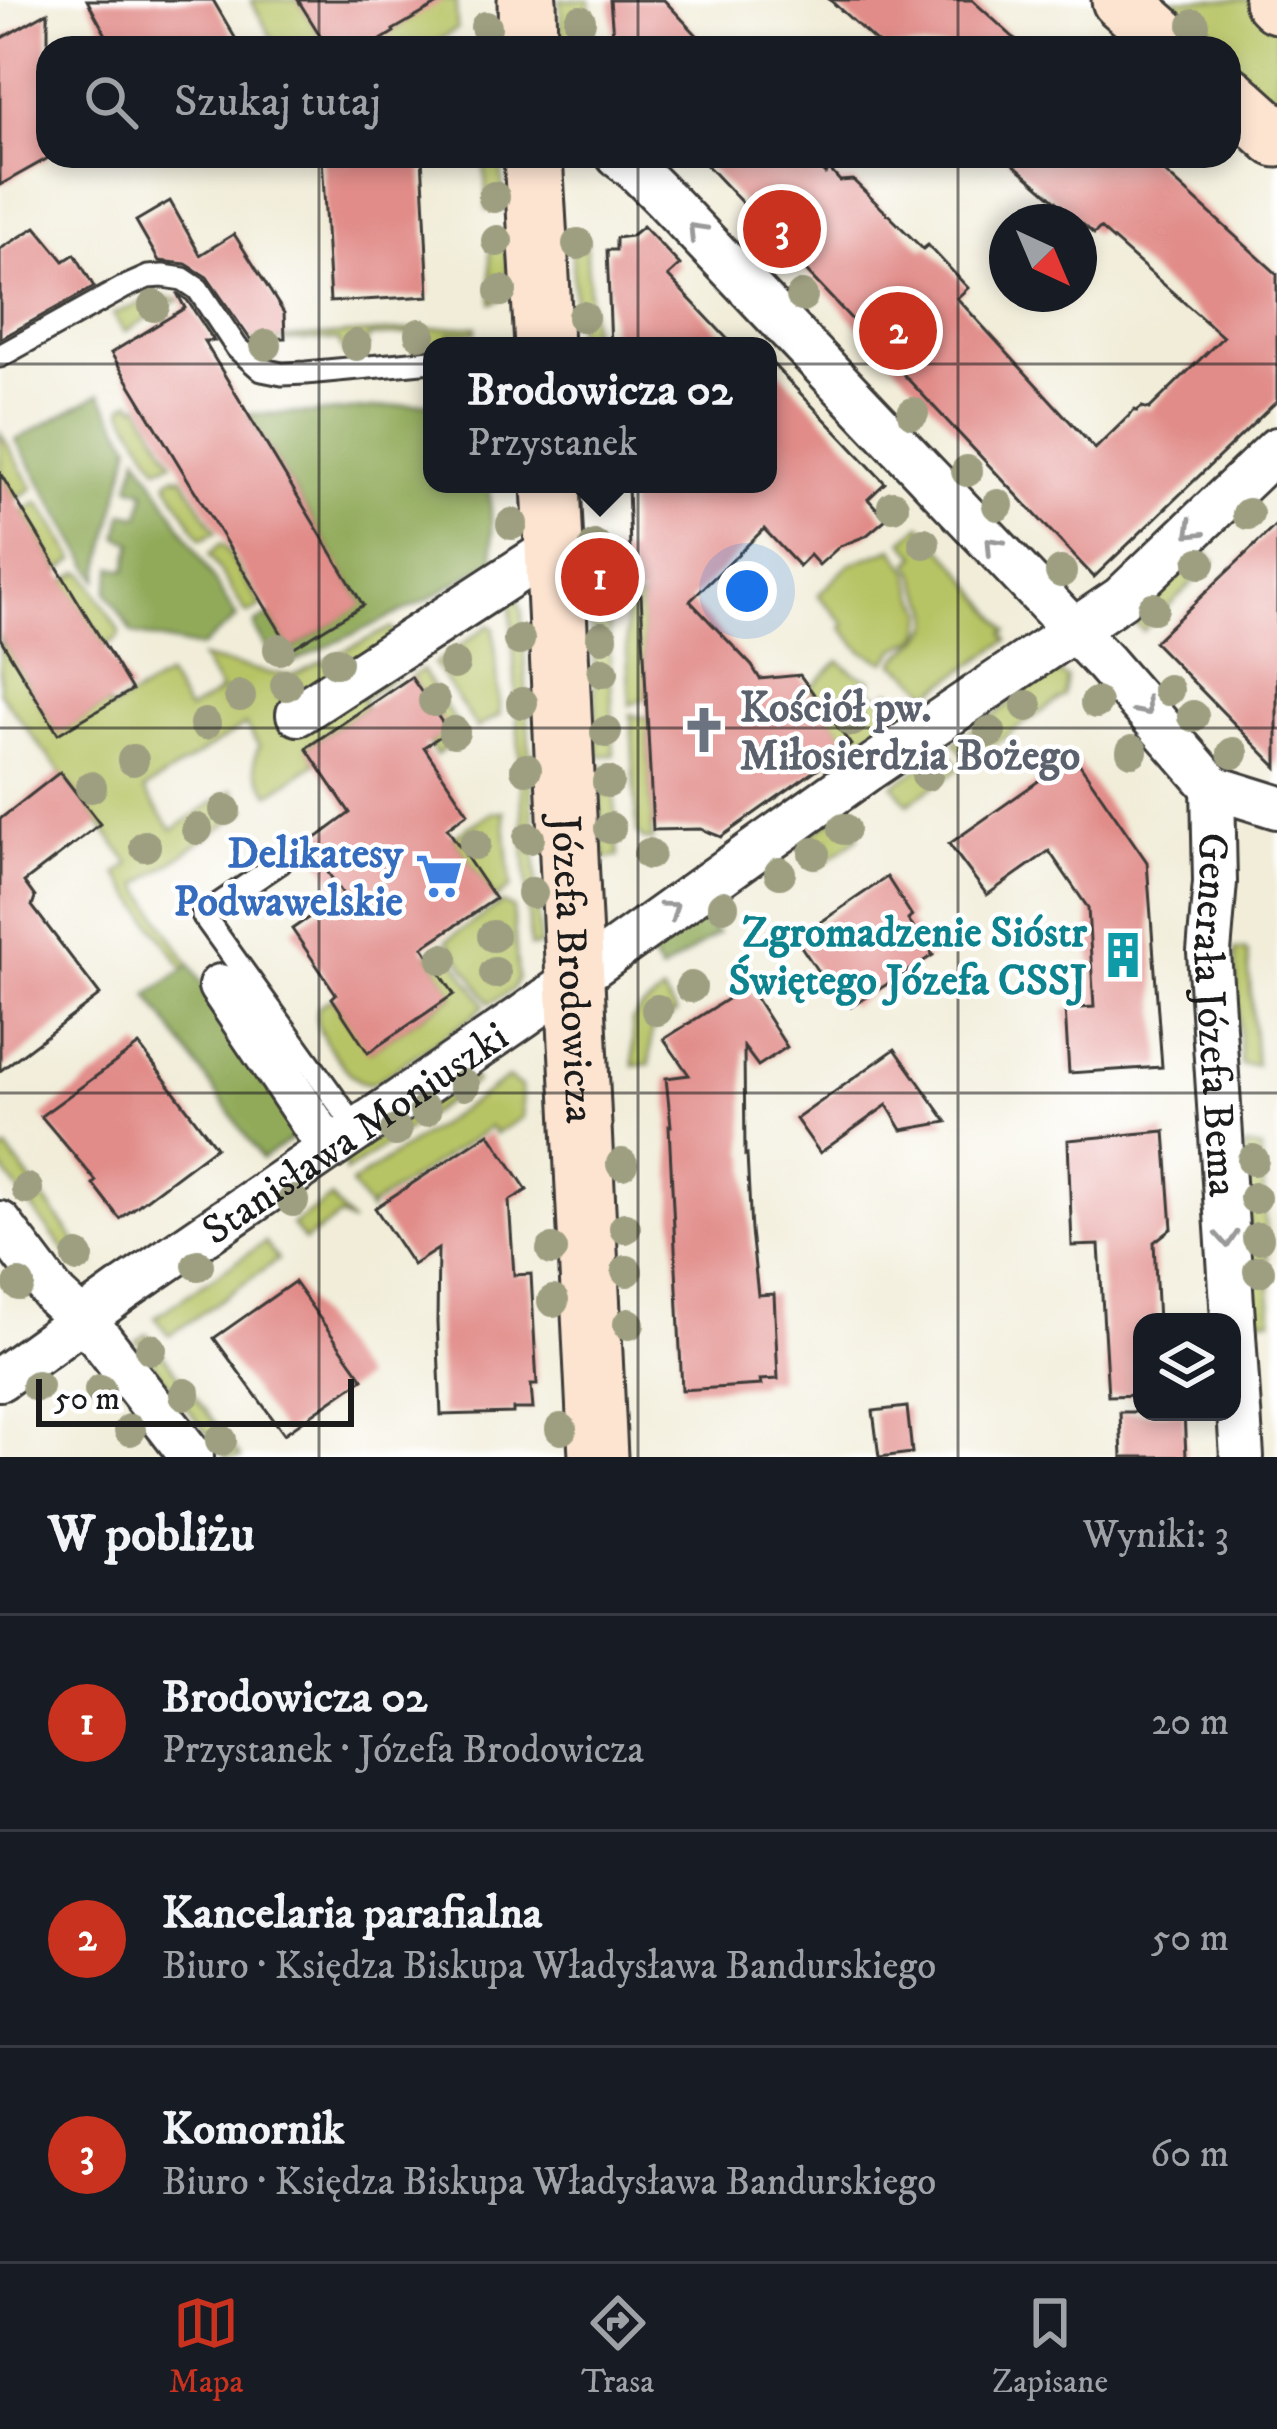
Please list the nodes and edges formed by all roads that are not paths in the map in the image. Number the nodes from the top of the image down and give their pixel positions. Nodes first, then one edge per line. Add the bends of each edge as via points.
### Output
1 (526, 0) edge
2 (1121, 0) edge
3 (528, 36) edge
4 (1162, 36) edge
5 (1241, 106) edge
6 (1277, 138) edge
7 (534, 168) edge
8 (631, 168) edge
9 (543, 337) edge
10 (0, 356) edge
11 (423, 362) edge
12 (1277, 449) edge
13 (552, 493) edge
14 (555, 547) junction
15 (1073, 630) junction
16 (298, 714) dead end
17 (1213, 787) junction
18 (1277, 807) edge
19 (280, 862) dead end
20 (577, 978) junction
21 (220, 986) dead end
22 (342, 1138) junction
23 (0, 1223) edge
24 (82, 1320) junction
25 (0, 1379) edge
26 (192, 1457) edge
27 (598, 1457) edge
28 (1241, 1457) edge

1 - 3 street
2 - 4 street
5 - 6 street
7 - 9 street
15 -> 8 street
10 - 11 lane via 123,288 163,275 192,284 262,370
12 -> 15 street, Stanisława Moniuszki via 1133,587
13 - 14 street, Józefa Brodowicza
14 - 16 street
14 - 20 street, Józefa Brodowicza
15 -> 17 street
20 -> 15 street, Stanisława Moniuszki
17 - 18 street
17 -> 28 street, Generała Józefa Bema via 1209,952
19 - 22 lane via 203,915
20 - 22 street, Stanisława Moniuszki
20 - 27 street, Józefa Brodowicza
21 - 22 street
22 - 24 street, Stanisława Moniuszki
23 - 24 street
24 - 25 street, Stanisława Moniuszki
24 - 26 street

